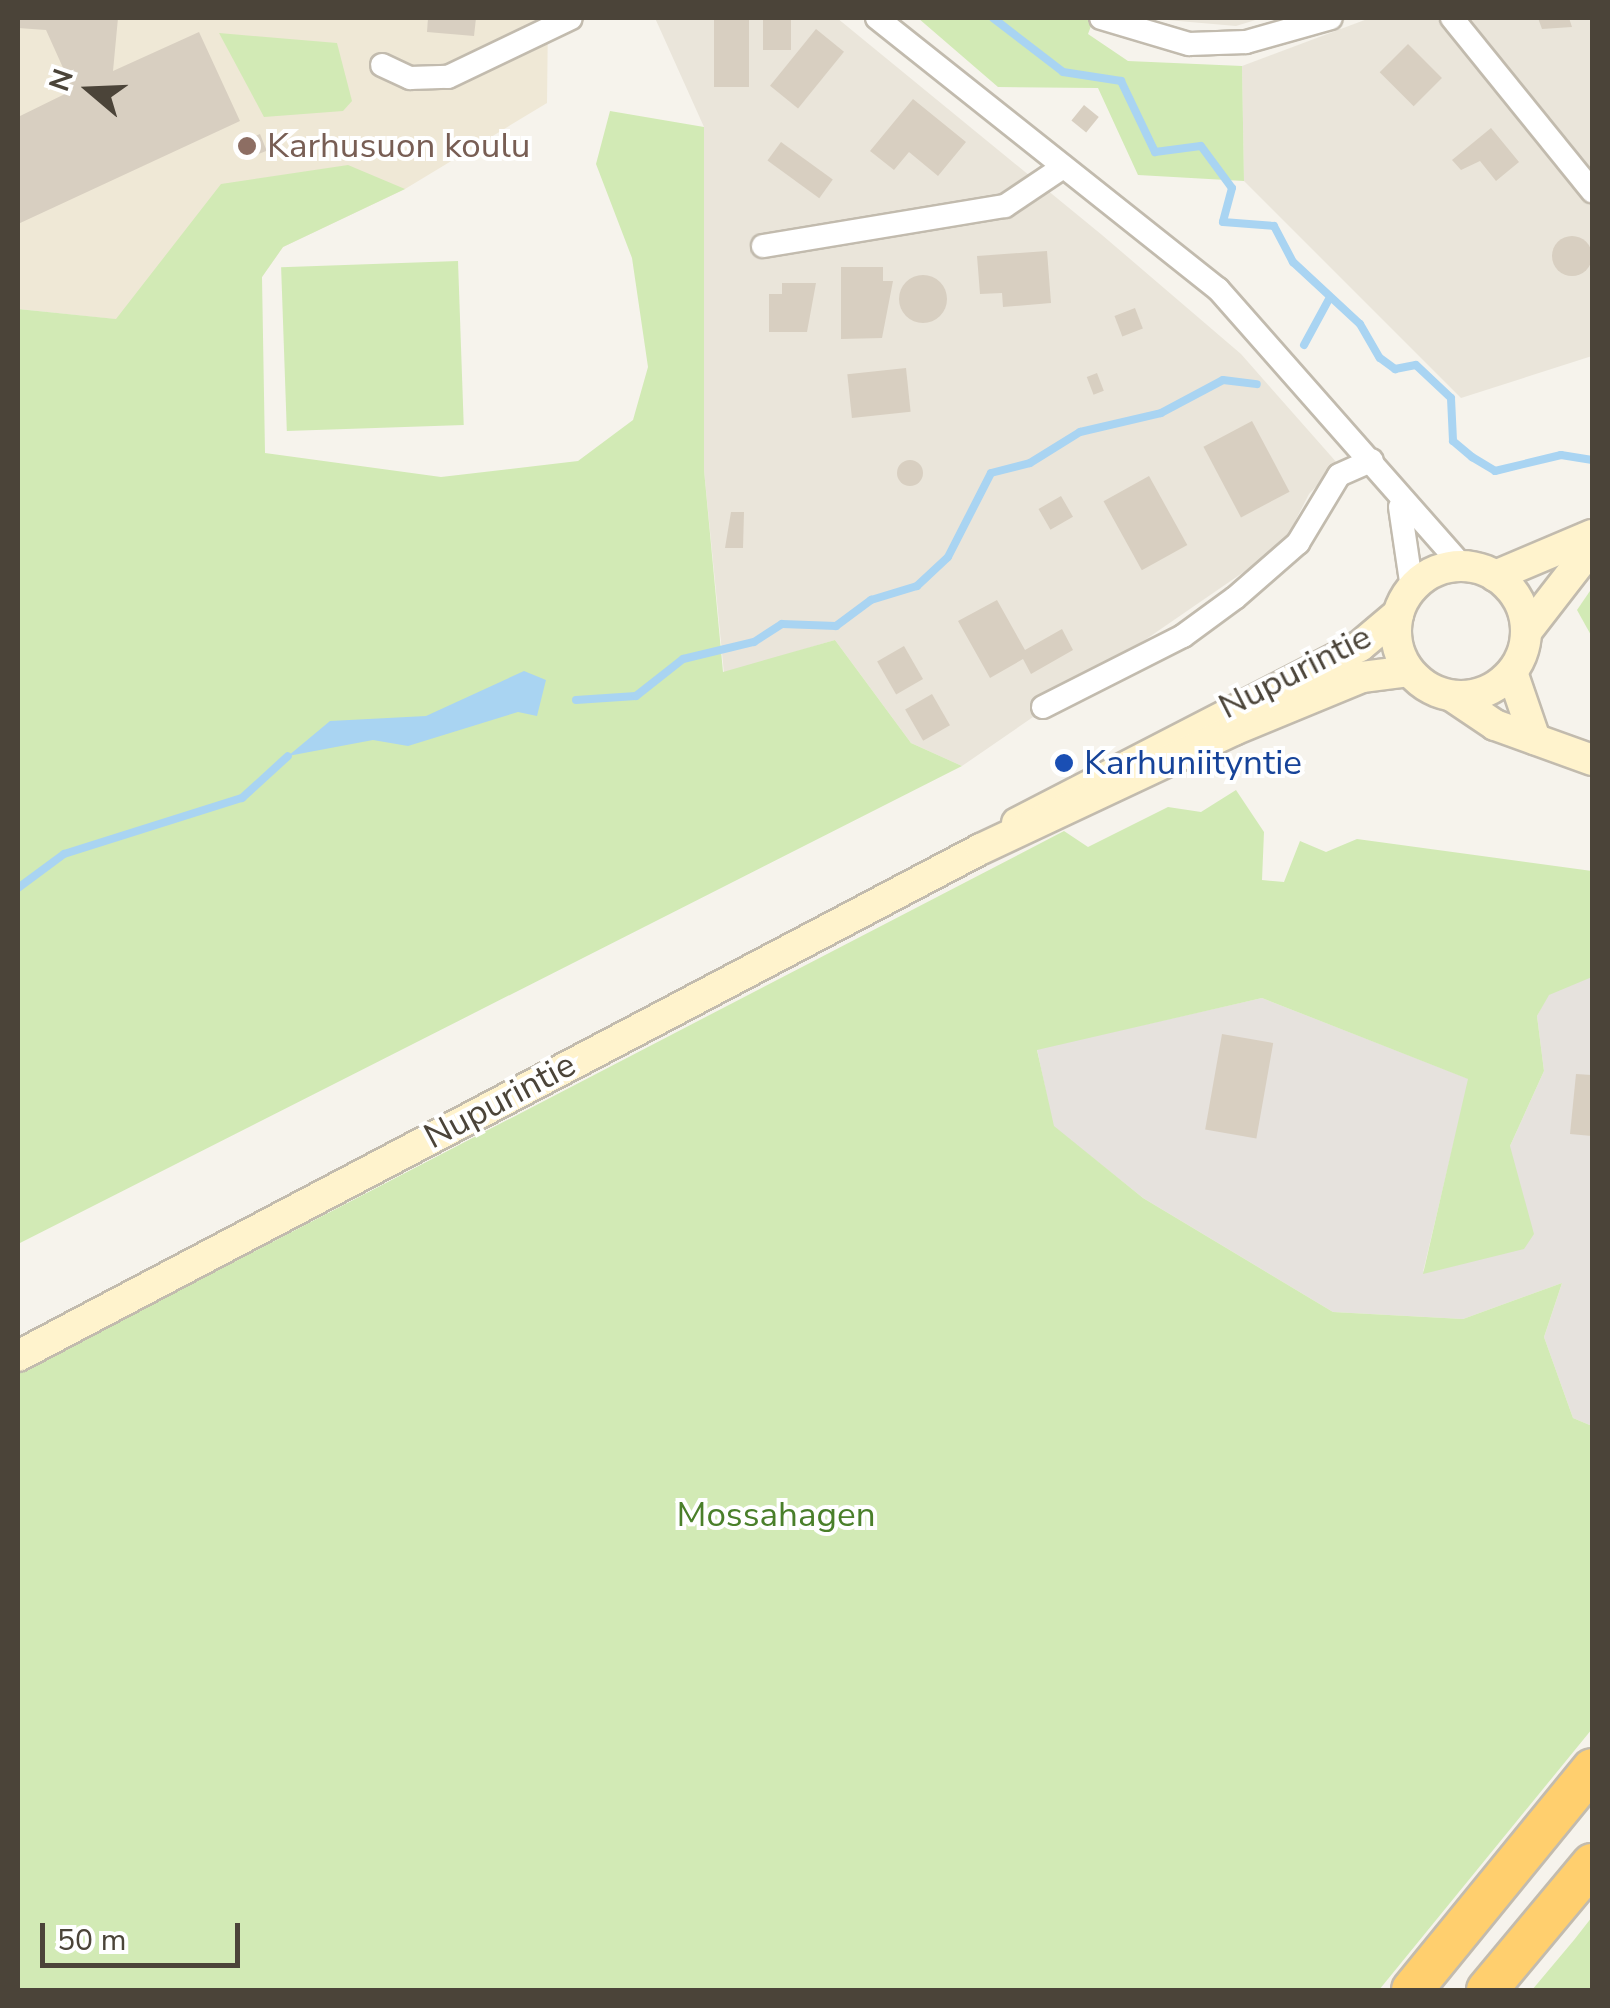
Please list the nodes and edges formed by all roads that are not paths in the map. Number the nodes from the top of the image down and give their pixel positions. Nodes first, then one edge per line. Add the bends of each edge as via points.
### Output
1 (571, 18) edge
2 (877, 18) edge
3 (1101, 18) edge
4 (1330, 18) edge
5 (1452, 18) edge
6 (382, 65) dead end
7 (1063, 167) junction
8 (1592, 191) edge
9 (762, 246) dead end
10 (1372, 460) junction
11 (1400, 507) junction
12 (1592, 535) edge
13 (1592, 546) edge
14 (1462, 566) junction
15 (1494, 576) junction
16 (1405, 601) junction
17 (1526, 632) junction
18 (1409, 670) junction
19 (1512, 672) junction
20 (1452, 696) junction
21 (1043, 707) dead end
22 (1536, 739) junction
23 (1592, 760) edge
24 (982, 848) junction
25 (18, 1356) edge
26 (1592, 1769) edge
27 (1592, 1864) edge
28 (1412, 1990) edge
29 (1488, 1990) edge

1 - 6 street via 448,77 410,78
2 - 7 street
3 - 4 street via 1190,44 1246,42
5 - 8 street
7 - 9 street via 1005,206
7 - 10 street via 1218,289
10 - 11 street
10 - 21 street via 1325,489 1298,543 1235,598 1183,636
11 - 14 street
11 - 16 street
12 - 15 main road
13 - 17 main road
14 - 15 main road
14 - 16 main road
15 - 17 main road via 1522,610
16 - 18 main road
16 - 24 main road, Nupurintie via 1360,646 1056,796
17 - 19 main road
18 - 20 main road
18 - 24 main road, Nupurintie via 1362,677 1234,730
19 - 20 main road via 1495,687
19 - 22 main road
20 - 22 main road
22 - 23 main road
24 - 25 main road, Nupurintie
26 - 28 highway
27 - 29 highway

